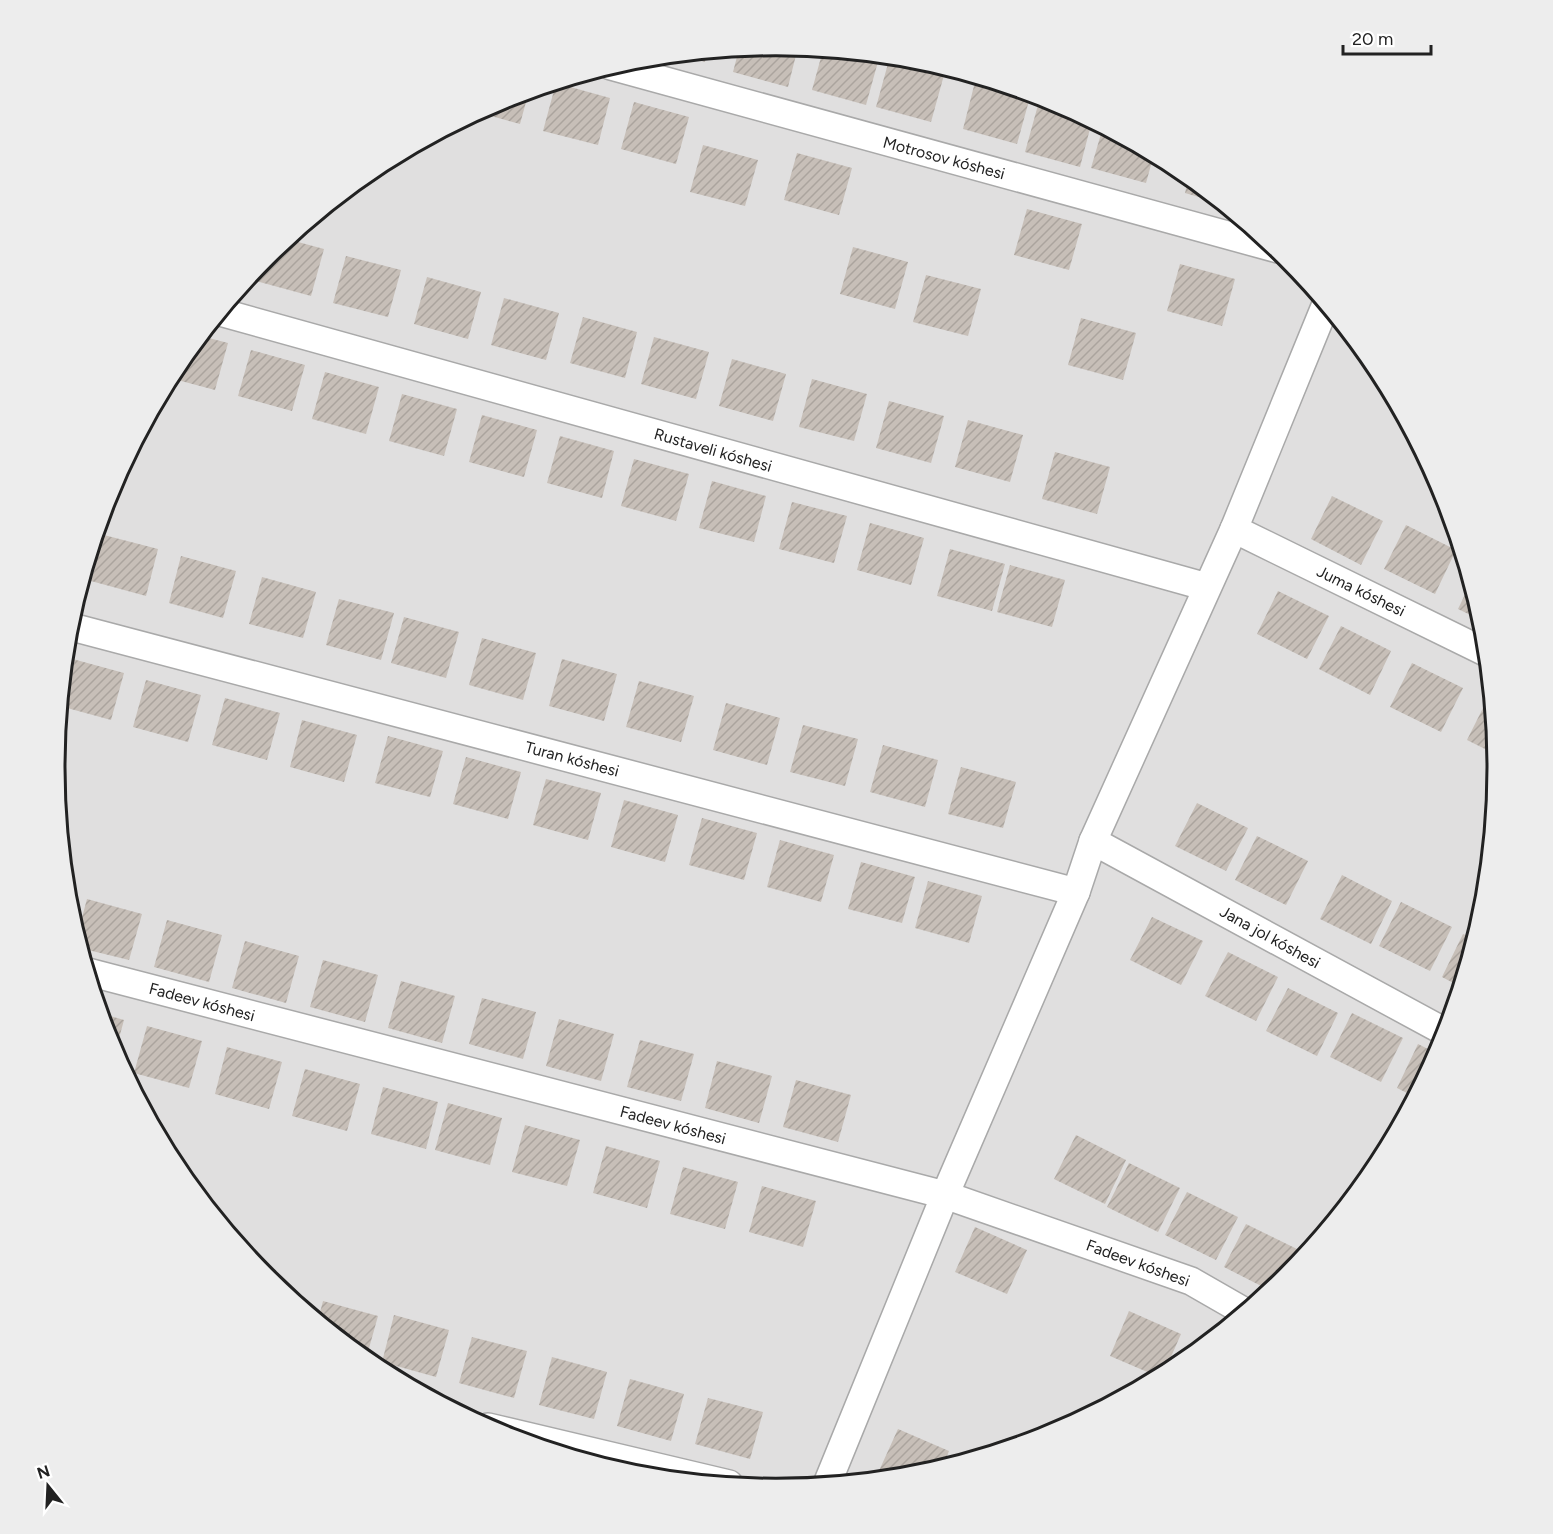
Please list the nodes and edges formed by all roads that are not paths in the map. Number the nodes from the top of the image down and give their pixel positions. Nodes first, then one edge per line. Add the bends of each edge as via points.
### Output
1 (629, 71) edge
2 (1258, 244) edge
3 (1323, 312) edge
4 (228, 314) edge
5 (1234, 529) junction
6 (1207, 587) junction
7 (79, 629) edge
8 (1478, 648) edge
9 (1093, 841) junction
10 (1076, 892) junction
11 (96, 974) edge
12 (1438, 1028) edge
13 (945, 1195) junction
14 (1238, 1308) edge
15 (551, 1442) edge
16 (668, 1470) edge
17 (830, 1476) edge

1 - 2 street, Motrosov kóshesi
3 - 5 street
4 - 6 street, Rustaveli kóshesi
5 - 6 street
5 - 8 street, Juma kóshesi
6 - 9 street
7 - 10 street, Turan kóshesi
9 - 10 street
9 - 12 street, Jana jol kóshesi
10 - 13 street
11 - 13 street, Fadeev kóshesi
13 - 14 street, Fadeev kóshesi via 1191,1281
13 - 17 street
15 - 16 street

